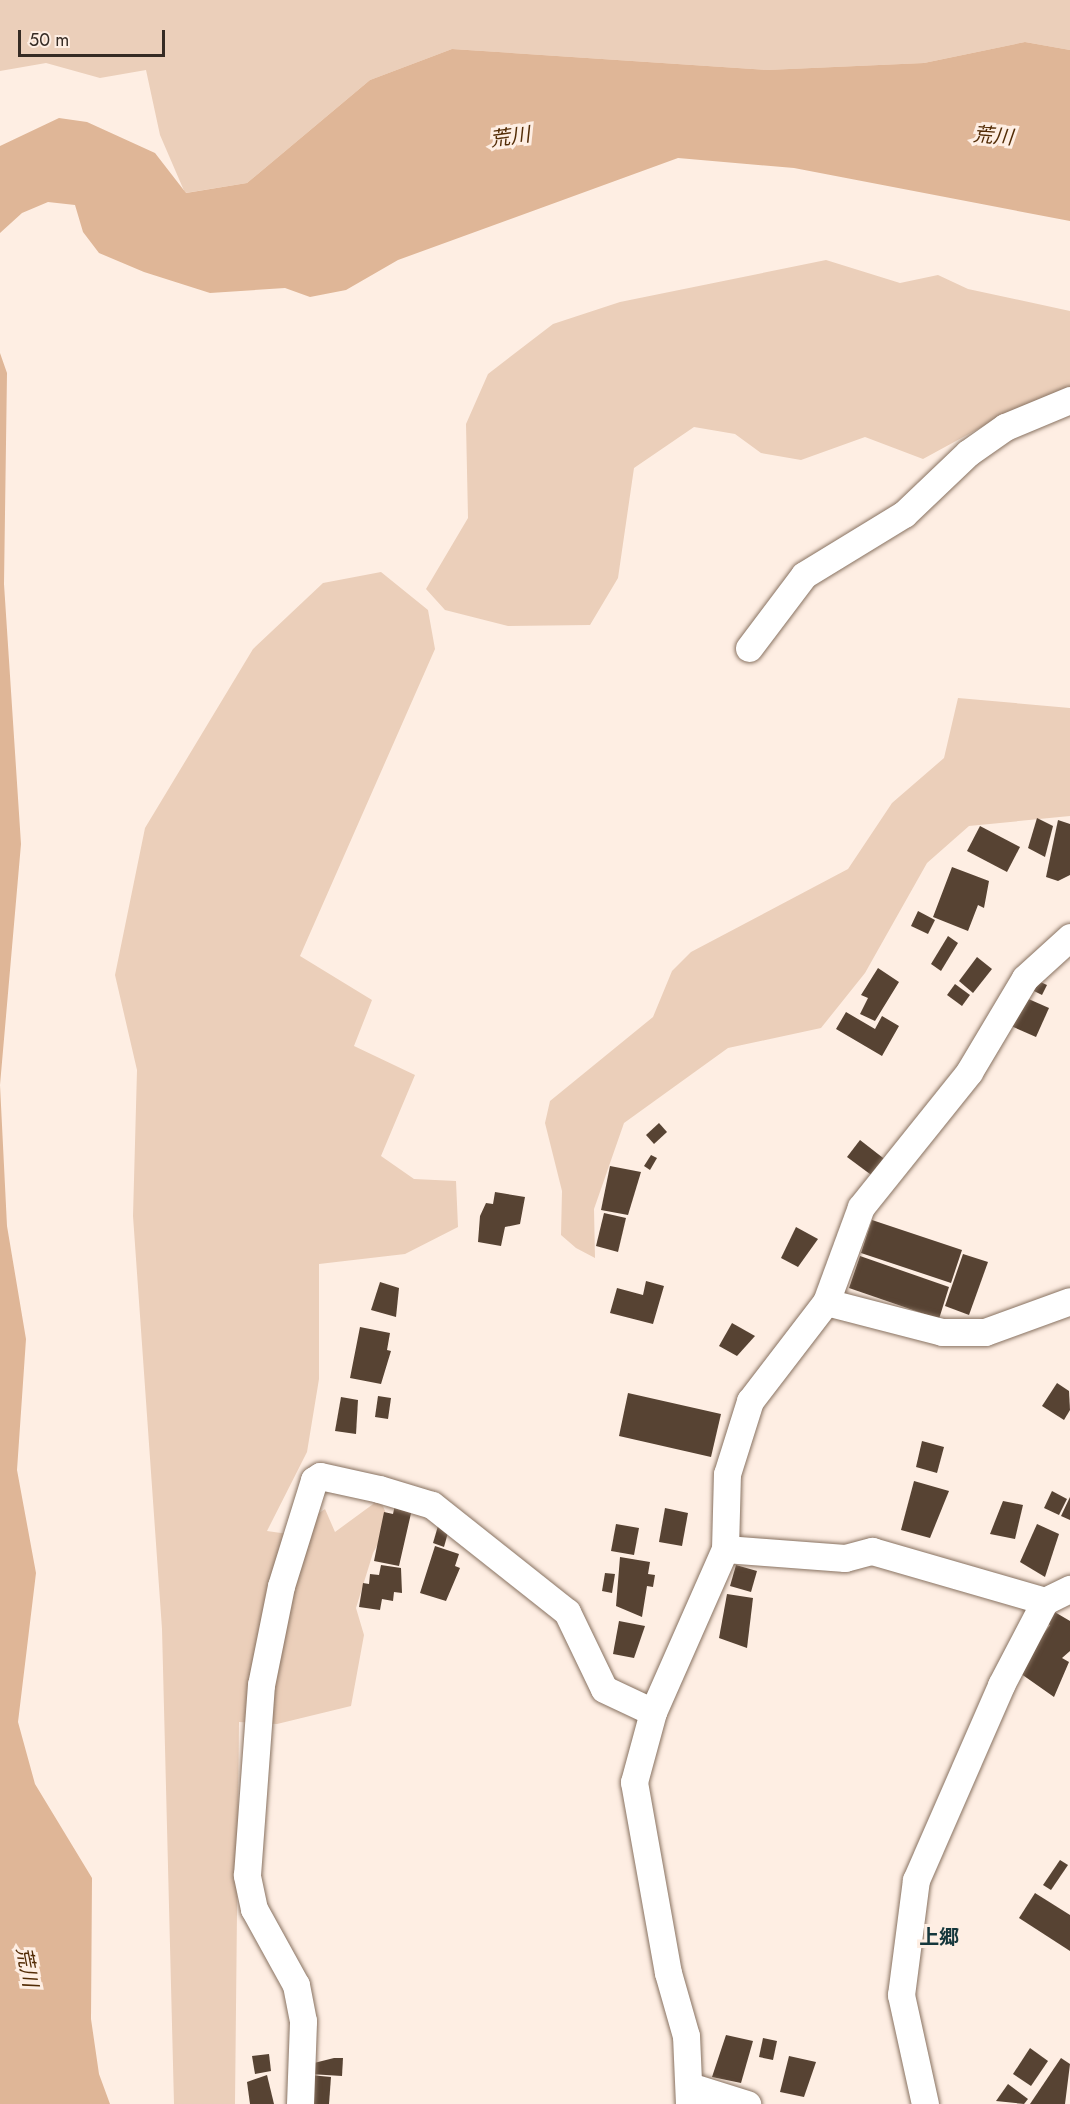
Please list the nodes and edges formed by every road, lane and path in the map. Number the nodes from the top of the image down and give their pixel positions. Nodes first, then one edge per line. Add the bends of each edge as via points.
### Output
1 (1070, 400) edge
2 (749, 648) dead end
3 (1070, 937) edge
4 (1070, 1301) edge
5 (826, 1302) junction
6 (725, 1549) junction
7 (1070, 1589) edge
8 (1045, 1602) junction
9 (653, 1712) junction
10 (689, 2095) edge
11 (300, 2104) edge
12 (747, 2104) edge
13 (925, 2104) edge

1 - 2 street via 1005,427 968,453 904,514 804,575
3 - 5 street via 1025,978 969,1072 861,1207
4 - 5 street via 985,1332 942,1332
5 - 6 street via 750,1401 727,1474
6 - 8 street via 844,1558 872,1551
6 - 9 street
7 - 8 street
8 - 13 street via 1001,1685 916,1880 901,1995
9 - 10 street via 634,1782 668,1973 686,2036
9 - 11 street via 604,1689 567,1612 432,1505 369,1486 320,1476 314,1480 281,1586 261,1685 247,1875 254,1909 296,1985 303,2021
10 - 12 street

